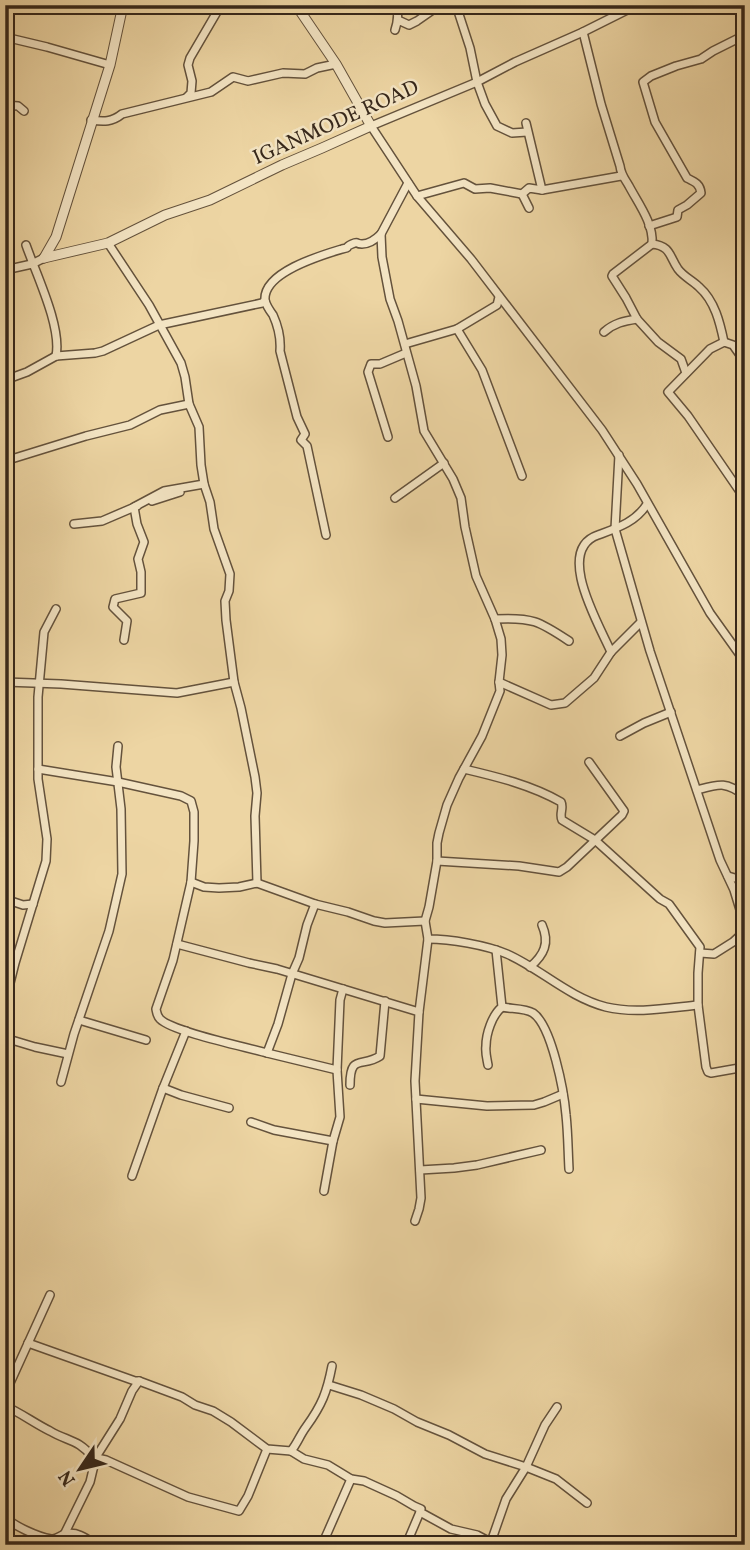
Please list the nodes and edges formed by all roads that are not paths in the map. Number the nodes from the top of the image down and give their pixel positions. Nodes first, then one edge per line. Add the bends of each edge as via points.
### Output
1 (123, 5) edge
2 (221, 5) edge
3 (296, 5) edge
4 (396, 5) edge
5 (440, 5) edge
6 (456, 5) edge
7 (637, 5) edge
8 (398, 20) junction
9 (395, 30) dead end
10 (583, 32) junction
11 (745, 35) edge
12 (5, 37) edge
13 (337, 64) junction
14 (110, 65) junction
15 (477, 82) junction
16 (183, 99) junction
17 (5, 105) edge
18 (24, 111) dead end
19 (92, 120) junction
20 (526, 123) dead end
21 (371, 126) junction
22 (527, 132) junction
23 (621, 176) junction
24 (408, 183) junction
25 (542, 190) junction
26 (522, 194) junction
27 (417, 196) junction
28 (528, 208) dead end
29 (649, 226) junction
30 (56, 237) junction
31 (108, 243) junction
32 (378, 243) junction
33 (652, 244) junction
34 (26, 245) dead end
35 (59, 254) junction
36 (44, 258) junction
37 (32, 264) junction
38 (5, 270) edge
39 (499, 297) junction
40 (265, 301) junction
41 (636, 319) junction
42 (159, 325) junction
43 (457, 329) junction
44 (604, 332) dead end
45 (724, 342) junction
46 (405, 344) junction
47 (406, 354) junction
48 (56, 356) junction
49 (745, 362) edge
50 (686, 373) junction
51 (5, 380) edge
52 (189, 404) junction
53 (388, 437) dead end
54 (619, 455) junction
55 (5, 461) edge
56 (444, 463) junction
57 (522, 476) dead end
58 (204, 484) junction
59 (395, 498) dead end
60 (745, 499) edge
61 (647, 504) junction
62 (134, 507) junction
63 (74, 524) dead end
64 (616, 534) junction
65 (326, 535) dead end
66 (57, 609) dead end
67 (495, 619) junction
68 (641, 622) junction
69 (124, 639) dead end
70 (569, 641) dead end
71 (611, 652) junction
72 (745, 662) edge
73 (5, 682) edge
74 (234, 682) junction
75 (499, 682) junction
76 (41, 685) junction
77 (671, 712) junction
78 (620, 736) dead end
79 (118, 746) dead end
80 (589, 762) dead end
81 (38, 769) junction
82 (464, 769) junction
83 (118, 782) junction
84 (697, 790) junction
85 (745, 796) edge
86 (595, 840) junction
87 (437, 861) junction
88 (728, 876) junction
89 (191, 881) junction
90 (745, 881) edge
91 (257, 883) junction
92 (5, 899) edge
93 (33, 904) junction
94 (315, 904) junction
95 (23, 905) junction
96 (30, 914) junction
97 (425, 921) junction
98 (542, 925) dead end
99 (745, 928) edge
100 (428, 939) junction
101 (177, 944) junction
102 (496, 950) junction
103 (700, 953) junction
104 (530, 967) junction
105 (292, 974) junction
106 (343, 989) junction
107 (385, 1001) junction
108 (5, 1003) edge
109 (698, 1005) junction
110 (502, 1007) junction
111 (419, 1012) junction
112 (79, 1020) junction
113 (187, 1031) junction
114 (5, 1038) edge
115 (146, 1040) dead end
116 (267, 1053) junction
117 (68, 1054) junction
118 (488, 1065) dead end
119 (745, 1067) edge
120 (337, 1070) junction
121 (61, 1082) dead end
122 (350, 1084) dead end
123 (163, 1088) junction
124 (563, 1094) junction
125 (416, 1100) junction
126 (229, 1108) dead end
127 (251, 1122) dead end
128 (333, 1141) junction
129 (541, 1150) dead end
130 (569, 1169) dead end
131 (420, 1170) junction
132 (132, 1176) dead end
133 (324, 1191) dead end
134 (415, 1221) dead end
135 (50, 1296) dead end
136 (28, 1343) junction
137 (332, 1366) dead end
138 (139, 1381) junction
139 (329, 1384) junction
140 (5, 1394) edge
141 (5, 1406) edge
142 (557, 1408) dead end
143 (267, 1449) junction
144 (291, 1451) junction
145 (96, 1458) junction
146 (526, 1467) junction
147 (351, 1479) junction
148 (587, 1503) dead end
149 (420, 1512) junction
150 (5, 1517) edge
151 (65, 1534) junction
152 (493, 1543) edge
153 (59, 1545) edge
154 (96, 1545) edge
155 (322, 1545) edge
156 (406, 1545) edge

1 - 14 street
2 - 16 street via 190,58 191,93
3 - 13 street
4 - 8 street
5 - 8 street via 409,25
6 - 15 street
7 - 10 street, IGANMODE ROAD
8 - 9 street
10 - 15 street, IGANMODE ROAD
10 - 23 street
11 - 29 street via 643,82 654,122 701,193 678,210 677,218
12 - 14 street
13 - 16 street via 305,74 283,73 248,81 233,77 211,92
13 - 21 street
14 - 19 street
15 - 21 street, IGANMODE ROAD
15 - 22 street via 497,126 512,133
16 - 19 street via 106,122
17 - 18 street
19 - 30 street
20 - 22 street
21 - 24 street
21 - 31 street, IGANMODE ROAD
22 - 25 street
23 - 25 street
23 - 29 street
24 - 27 street
24 - 32 street
25 - 26 street via 529,188
26 - 27 street via 475,189 464,183
26 - 28 street
27 - 39 street
29 - 33 street
30 - 35 street
30 - 36 street
31 - 35 street, IGANMODE ROAD
31 - 42 street
32 - 40 street via 354,243 290,269 267,290
32 - 46 street
33 - 41 street via 611,276
33 - 45 street via 662,245 678,270 702,289 718,317
34 - 37 street
35 - 36 street, IGANMODE ROAD
36 - 37 street
37 - 38 street
37 - 48 street via 54,323
39 - 43 street via 498,305
39 - 54 street
40 - 42 street
40 - 65 street via 278,328
41 - 44 street
41 - 50 street via 681,359
42 - 48 street via 103,351
42 - 52 street via 181,363
43 - 46 street
43 - 57 street via 482,370
45 - 49 street via 733,345
45 - 50 street
46 - 47 street
47 - 53 street via 371,364 368,372
47 - 56 street via 424,431
48 - 51 street
50 - 60 street via 668,392
52 - 55 street
52 - 58 street via 199,427
54 - 61 street
54 - 64 street
56 - 59 street
56 - 67 street via 461,498 476,576
58 - 62 street via 164,491
58 - 74 street via 230,574 225,601
61 - 64 street
61 - 72 street via 710,613
62 - 63 street via 102,521
62 - 69 street via 144,542 138,559 141,593 115,599 113,607 127,621
64 - 68 street
64 - 71 street via 599,534 584,544 578,565
66 - 76 street via 44,632
67 - 70 street via 536,621
67 - 75 street via 501,639
68 - 71 street
68 - 77 street
71 - 75 street via 594,678 562,705 551,705
73 - 76 street
74 - 76 street via 177,693
74 - 91 street via 256,777
75 - 82 street via 495,705
76 - 81 street
77 - 78 street
77 - 84 street
79 - 83 street
80 - 86 street via 624,811
81 - 83 street
81 - 93 street via 47,839 46,861
82 - 86 street via 540,790 561,802 565,822
82 - 87 street via 439,832
83 - 89 street via 191,801
83 - 112 street via 122,874 109,931
84 - 85 street via 728,785
84 - 88 street
86 - 87 street via 559,872
86 - 103 street via 669,904
87 - 97 street
88 - 90 street
88 - 99 street
89 - 91 street via 219,888
89 - 101 street
91 - 94 street
92 - 95 street
93 - 95 street
93 - 96 street
94 - 97 street via 385,923
94 - 105 street
95 - 96 street
96 - 108 street
97 - 100 street
98 - 104 street via 545,948
99 - 103 street via 714,954
100 - 102 street
100 - 111 street
101 - 105 street
101 - 113 street via 156,1009 160,1019
102 - 104 street
102 - 110 street
103 - 109 street
104 - 109 street via 573,994 607,1007
105 - 106 street
105 - 116 street
106 - 107 street
106 - 120 street
107 - 111 street
107 - 122 street via 380,1056 352,1066
109 - 119 street via 708,1072
110 - 118 street via 485,1048
110 - 124 street via 528,1011 539,1019 552,1047
111 - 125 street
112 - 115 street
112 - 117 street
113 - 116 street
113 - 123 street
114 - 117 street
116 - 120 street
117 - 121 street
120 - 128 street via 340,1117
123 - 126 street
123 - 132 street
124 - 125 street via 534,1105
124 - 130 street
125 - 131 street
127 - 128 street
128 - 133 street
129 - 131 street via 477,1165
131 - 134 street via 421,1198
135 - 136 street
136 - 138 street
136 - 140 street
137 - 139 street
138 - 143 street via 213,1411
138 - 145 street
139 - 144 street
139 - 146 street via 394,1409 485,1454
141 - 145 street via 77,1443
142 - 146 street
143 - 144 street
143 - 145 street via 239,1511 188,1497
144 - 147 street
145 - 151 street
146 - 148 street via 556,1479
146 - 152 street via 506,1499
147 - 149 street via 390,1492
147 - 155 street
149 - 152 street via 451,1529
149 - 156 street
150 - 151 street via 47,1538
151 - 153 street
151 - 154 street via 76,1533

